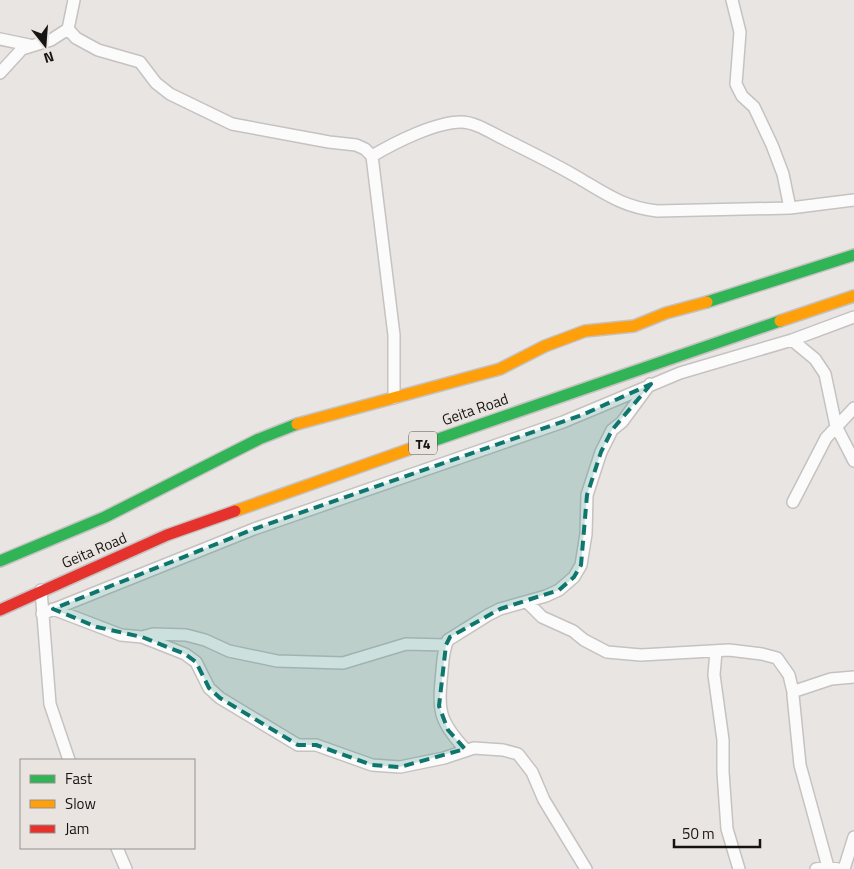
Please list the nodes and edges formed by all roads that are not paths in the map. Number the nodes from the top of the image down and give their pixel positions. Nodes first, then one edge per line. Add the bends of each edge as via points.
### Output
1 (74, 0) edge
2 (732, 0) edge
3 (68, 29) junction
4 (0, 39) edge
5 (30, 45) junction
6 (0, 73) edge
7 (372, 156) junction
8 (854, 200) edge
9 (790, 208) junction
10 (854, 255) edge
11 (854, 296) edge
12 (854, 317) edge
13 (792, 340) junction
14 (651, 384) junction
15 (394, 398) junction
16 (854, 408) edge
17 (836, 426) junction
18 (854, 460) edge
19 (793, 502) dead end
20 (0, 561) edge
21 (41, 590) junction
22 (527, 602) junction
23 (53, 609) junction
24 (0, 610) edge
25 (42, 614) junction
26 (142, 637) junction
27 (446, 645) junction
28 (716, 651) junction
29 (854, 677) edge
30 (793, 692) junction
31 (465, 749) junction
32 (68, 759) edge
33 (854, 837) edge
34 (117, 849) edge
35 (827, 868) edge
36 (126, 869) edge
37 (586, 869) edge
38 (739, 869) edge
39 (844, 869) edge

1 - 3 street
2 - 9 street via 740,32 736,84 742,96 754,107 772,145 783,174
3 - 5 street via 52,40
3 - 7 street via 76,38 98,50 140,62 156,84 170,94 232,124 356,145
4 - 5 street
5 - 6 street via 16,53
7 - 9 street via 426,131 462,122 490,132 617,202 638,209 657,212
7 - 15 street via 394,335
8 - 9 street
10 - 15 main road via 634,326 585,331 545,346 500,369
11 - 21 main road, Geita Road / T4 via 382,458 167,536
12 - 13 street
13 - 14 street
13 - 17 street via 815,359 825,374
14 - 22 street via 612,430 601,452 587,495 581,565 574,577 559,590
14 - 23 street via 582,415 254,529
15 - 20 main road via 284,428 105,516
16 - 17 street
17 - 18 street
17 - 19 street via 826,438
21 - 24 main road, Geita Road / T4
21 - 25 street
22 - 27 street via 488,615 450,637
22 - 28 street via 542,617 573,630 584,640 608,652 641,655
23 - 25 street
23 - 26 street via 114,633
25 - 32 street via 50,704
26 - 27 street via 186,635 245,655 295,662 343,663 406,644
26 - 31 street via 185,654 196,662 209,688 220,698 298,746 316,745 372,765 400,766 444,758
27 - 31 street via 439,706 448,730
28 - 30 street via 777,658 789,675
28 - 38 street via 714,675 723,740 727,828
29 - 30 street via 831,679
30 - 35 street via 800,765
31 - 37 street via 503,750 518,754 525,760 544,800
33 - 39 street
34 - 36 street

